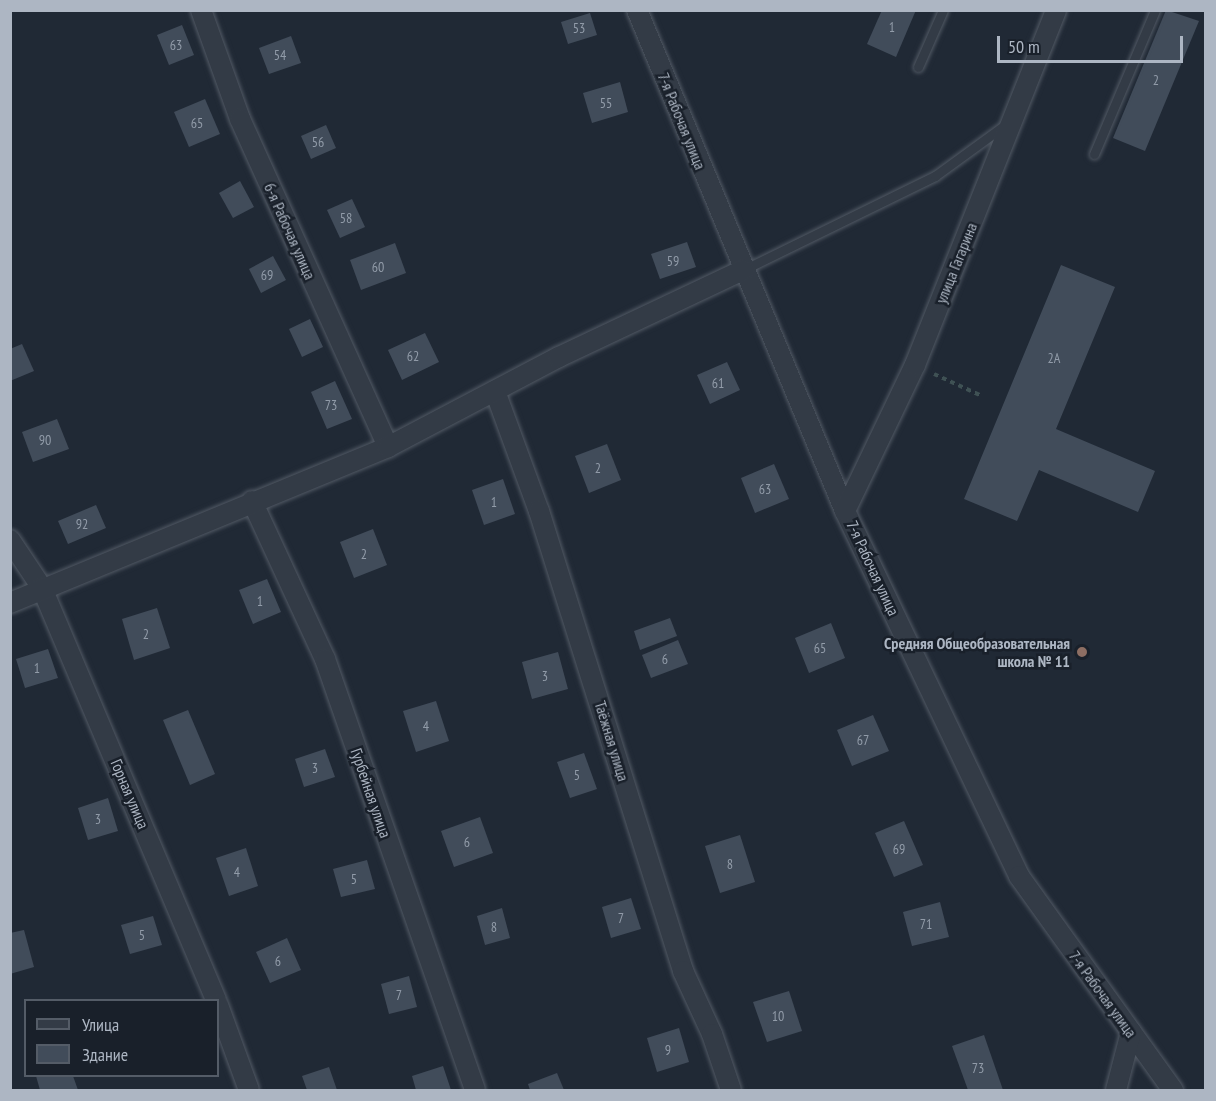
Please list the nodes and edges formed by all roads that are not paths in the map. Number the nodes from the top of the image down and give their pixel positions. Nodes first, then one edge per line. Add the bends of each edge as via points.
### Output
1 (201, 10) edge
2 (637, 10) edge
3 (943, 10) edge
4 (1056, 10) edge
5 (1155, 10) edge
6 (918, 67) dead end
7 (1012, 120) junction
8 (1094, 154) dead end
9 (743, 270) junction
10 (495, 391) junction
11 (388, 447) junction
12 (252, 501) junction
13 (845, 511) junction
14 (10, 540) edge
15 (42, 588) junction
16 (10, 603) edge
17 (216, 999) edge
18 (219, 1008) edge
19 (1131, 1032) junction
20 (249, 1090) edge
21 (475, 1090) edge
22 (731, 1090) edge
23 (1116, 1090) edge
24 (1173, 1090) edge

1 - 11 street, 6-я Рабочая улица via 240,119
2 - 9 street, 7-я Рабочая улица
3 - 6 lane
4 - 7 street, улица Гагарина
5 - 8 lane
7 - 9 lane via 935,176
7 - 13 street, улица Гагарина via 915,365
9 - 10 street
9 - 13 street, 7-я Рабочая улица
10 - 11 street
10 - 22 street, Таёжная улица via 539,511 683,971 712,1034
11 - 12 street
12 - 15 street
12 - 21 street, Гурбейная улица via 325,659
13 - 19 street, 7-я Рабочая улица via 1019,876
14 - 15 street, Горная улица
15 - 16 street
15 - 17 street, Горная улица
18 - 20 street
19 - 23 street
19 - 24 street, 7-я Рабочая улица

